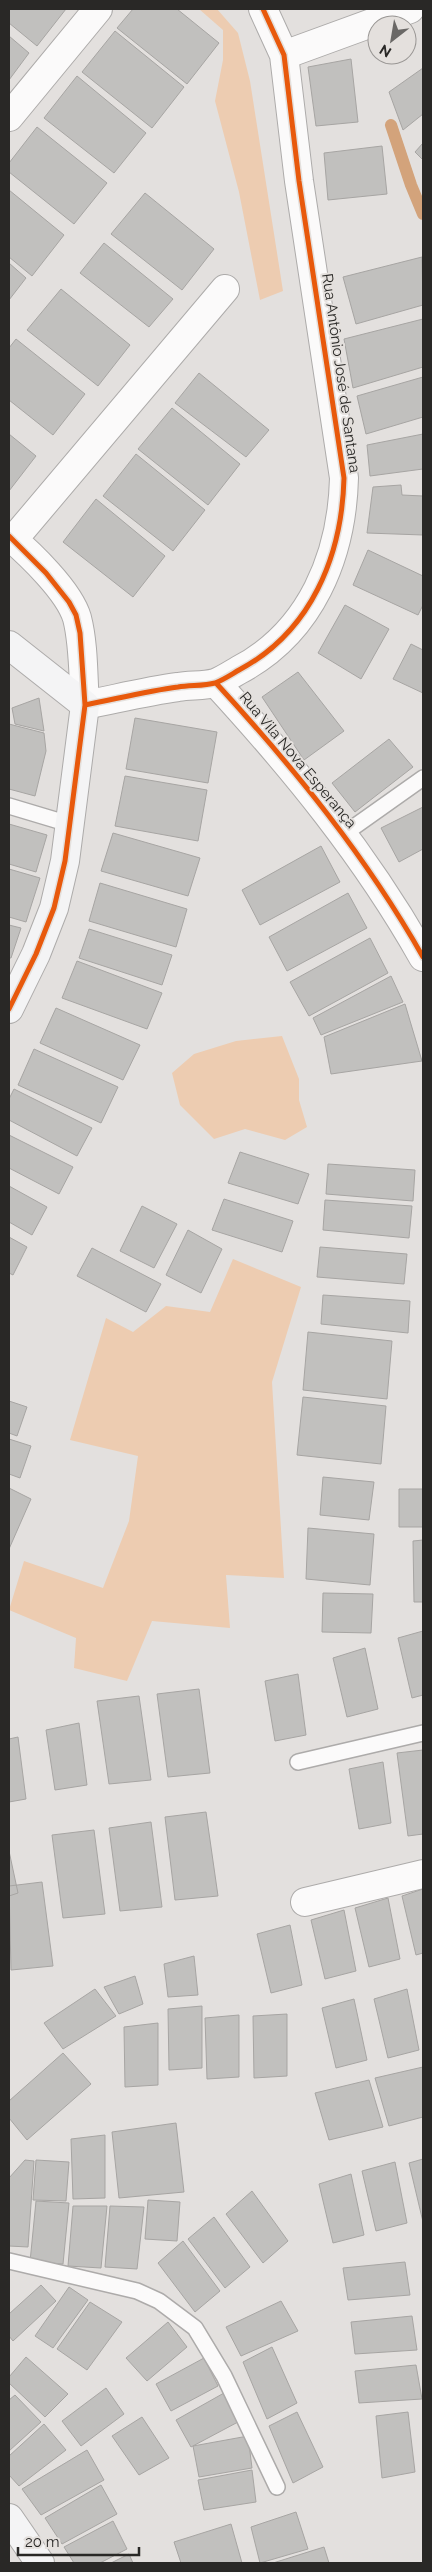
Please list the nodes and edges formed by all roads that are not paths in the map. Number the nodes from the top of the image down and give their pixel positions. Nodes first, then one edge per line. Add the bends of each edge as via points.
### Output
1 (98, 9) edge
2 (263, 9) edge
3 (410, 9) edge
4 (419, 9) edge
5 (423, 13) edge
6 (284, 55) junction
7 (9, 117) edge
8 (225, 289) dead end
9 (11, 538) edge
10 (9, 646) edge
11 (216, 683) junction
12 (85, 705) junction
13 (423, 778) edge
14 (9, 806) edge
15 (69, 824) junction
16 (344, 834) junction
17 (413, 922) edge
18 (423, 957) edge
19 (9, 1009) edge
20 (423, 1733) edge
21 (298, 1762) dead end
22 (423, 1874) edge
23 (305, 1902) dead end
24 (9, 2261) edge
25 (277, 2488) dead end
26 (9, 2518) edge
27 (40, 2563) edge

1 - 7 street
2 - 6 street, Rua Antônio José de Santana
3 - 6 street
4 - 5 street
6 - 11 street, Rua Antônio José de Santana via 299,181 344,478 343,509 334,552 302,616 285,637 257,660
8 - 9 street
9 - 12 street via 46,573 76,616
10 - 12 street
11 - 12 street, Rua Antônio José de Santana via 176,687
11 - 16 street, Rua Vila Nova Esperança via 292,768
12 - 15 street
13 - 16 lane
14 - 15 lane
15 - 19 street via 65,862 54,908
16 - 17 street, Rua Vila Nova Esperança
17 - 18 street, Rua Vila Nova Esperança
20 - 21 lane
22 - 23 street
24 - 25 lane via 136,2291 159,2301 195,2328 224,2376
26 - 27 street

